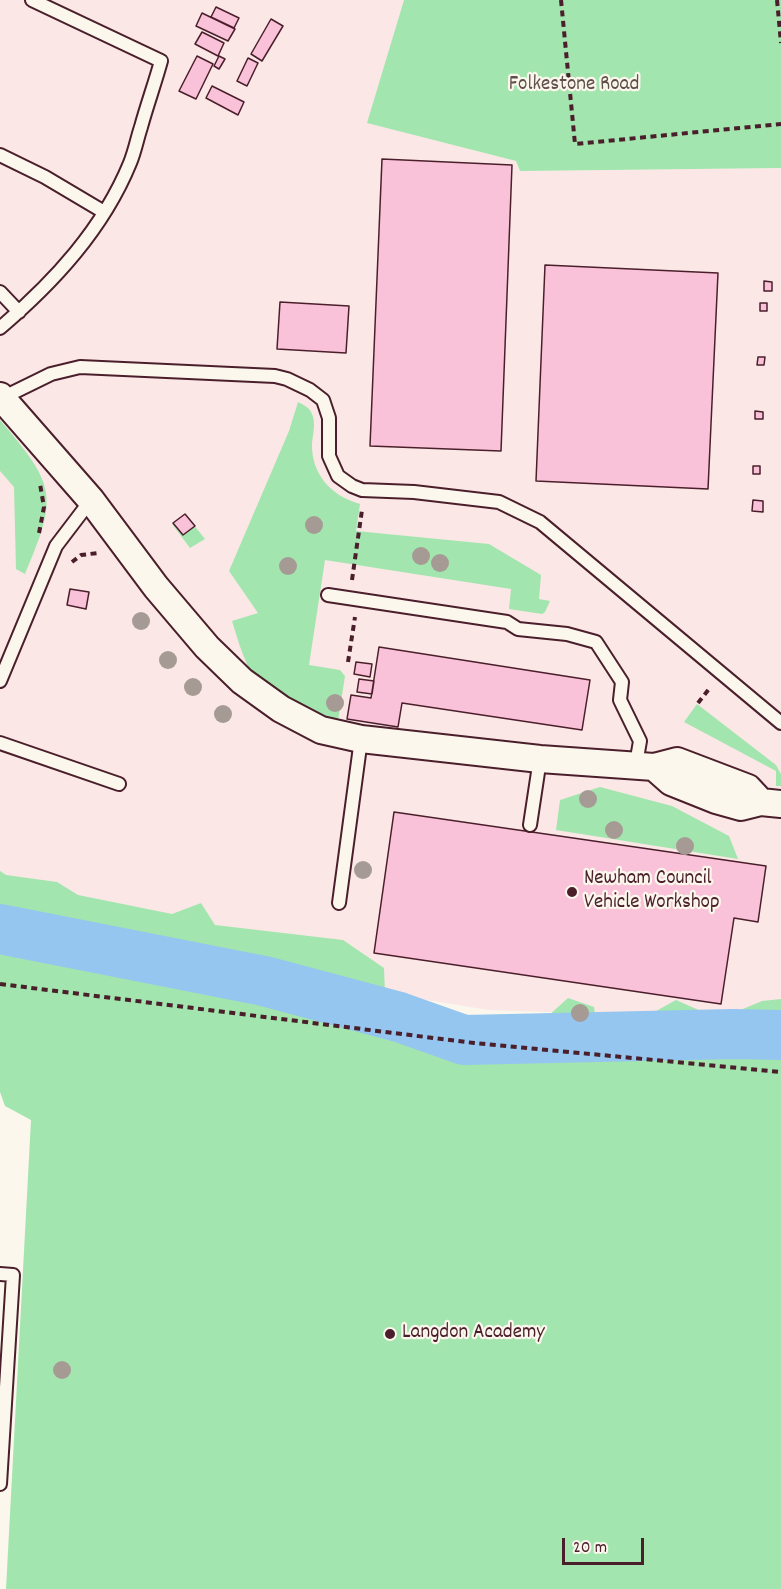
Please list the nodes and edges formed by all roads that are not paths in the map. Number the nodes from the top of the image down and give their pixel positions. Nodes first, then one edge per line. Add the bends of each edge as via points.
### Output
1 (32, 0) edge
2 (0, 155) edge
3 (104, 212) junction
4 (0, 292) edge
5 (19, 312) junction
6 (0, 328) edge
7 (1, 397) edge
8 (91, 500) junction
9 (328, 595) dead end
10 (0, 681) edge
11 (781, 723) edge
12 (361, 739) junction
13 (0, 742) edge
14 (540, 759) junction
15 (645, 766) junction
16 (119, 784) dead end
17 (771, 803) edge
18 (530, 825) dead end
19 (339, 903) dead end
20 (0, 1274) edge
21 (0, 1484) edge

1 - 3 lane via 161,61 131,162
2 - 3 lane
3 - 5 lane via 69,261
4 - 5 lane
5 - 6 lane
7 - 8 street
7 - 11 lane via 51,374 80,367 287,379 323,400 329,418 329,456 338,476 346,483 362,490 500,502 540,522
8 - 10 lane via 56,546
8 - 12 street via 156,587 242,681 281,709 321,730
9 - 15 lane via 507,622 518,629 567,634 596,642 622,682 620,700 640,741
12 - 14 street
12 - 19 lane
13 - 16 lane
14 - 15 street
14 - 18 lane
15 - 17 street via 677,761 748,788
20 - 21 lane via 13,1275

